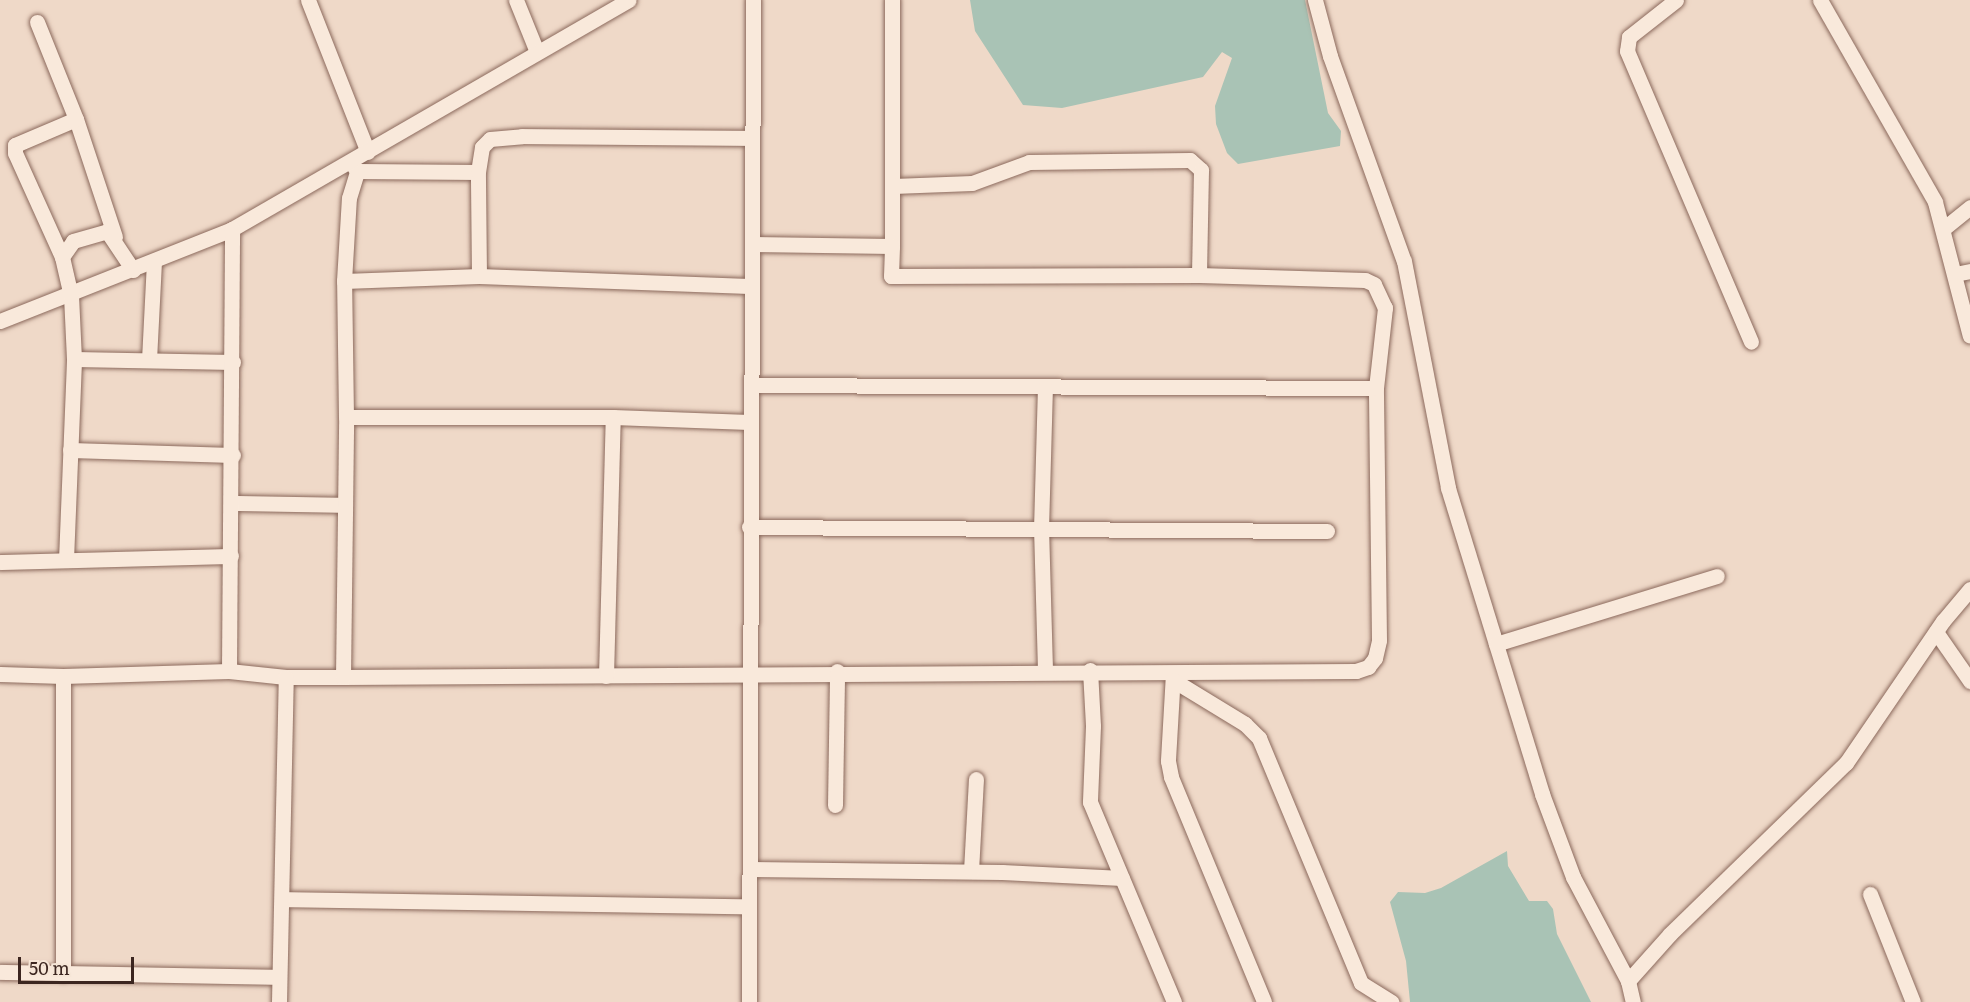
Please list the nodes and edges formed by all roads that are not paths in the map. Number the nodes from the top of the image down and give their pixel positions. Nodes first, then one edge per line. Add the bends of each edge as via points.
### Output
1 (308, 0) edge
2 (516, 0) edge
3 (629, 0) edge
4 (753, 0) edge
5 (892, 0) edge
6 (1316, 0) edge
7 (1676, 0) edge
8 (1820, 0) edge
9 (37, 22) dead end
10 (537, 52) junction
11 (76, 119) junction
12 (752, 138) junction
13 (368, 152) junction
14 (354, 167) junction
15 (478, 172) junction
16 (893, 186) junction
17 (1970, 207) edge
18 (232, 229) junction
19 (1943, 230) junction
20 (115, 237) junction
21 (752, 244) junction
22 (892, 246) junction
23 (62, 257) junction
24 (154, 261) junction
25 (133, 270) junction
26 (1963, 272) edge
27 (1199, 275) junction
28 (479, 276) junction
29 (344, 281) junction
30 (749, 286) junction
31 (71, 296) junction
32 (0, 321) edge
33 (1970, 336) edge
34 (1751, 342) dead end
35 (74, 358) junction
36 (149, 360) junction
37 (233, 362) junction
38 (752, 385) junction
39 (1045, 388) junction
40 (1376, 388) junction
41 (346, 417) junction
42 (613, 417) junction
43 (749, 422) junction
44 (70, 450) junction
45 (233, 455) junction
46 (231, 503) junction
47 (345, 504) junction
48 (749, 527) junction
49 (1041, 529) junction
50 (1327, 531) dead end
51 (231, 556) junction
52 (66, 560) junction
53 (0, 562) edge
54 (1717, 576) dead end
55 (1970, 589) edge
56 (1936, 632) junction
57 (1496, 644) junction
58 (1045, 670) junction
59 (1090, 670) junction
60 (229, 671) junction
61 (837, 671) junction
62 (750, 672) junction
63 (0, 674) edge
64 (1173, 675) junction
65 (63, 676) junction
66 (606, 676) junction
67 (286, 677) junction
68 (343, 677) junction
69 (1970, 681) edge
70 (976, 779) dead end
71 (836, 805) dead end
72 (750, 869) junction
73 (972, 872) junction
74 (1122, 879) junction
75 (1870, 894) dead end
76 (282, 899) junction
77 (748, 906) junction
78 (0, 972) edge
79 (63, 974) junction
80 (278, 977) junction
81 (1628, 981) junction
82 (279, 1002) edge
83 (749, 1002) edge
84 (1174, 1002) edge
85 (1264, 1002) edge
86 (1391, 1002) edge
87 (1633, 1002) edge
88 (1912, 1002) edge

1 - 13 street
2 - 10 street
3 - 10 street
4 - 12 street
5 - 16 street
6 - 57 street via 1330,56 1404,261 1448,488
7 - 34 street via 1629,37 1627,51
8 - 19 street via 1919,170
9 - 11 street
10 - 13 street
11 - 20 street
11 - 23 street via 15,145 15,153
12 - 15 street via 501,137 482,147
12 - 21 street
13 - 14 street
14 - 15 street
14 - 18 street
14 - 29 street
15 - 28 street
16 - 22 street
16 - 27 street via 972,183 1029,162 1190,160 1201,170
17 - 19 street
18 - 24 street
18 - 37 street
19 - 26 street
20 - 23 street via 100,230 73,241
20 - 25 street
21 - 22 street
21 - 30 street
22 - 27 street via 891,276
23 - 31 street
24 - 25 street
24 - 36 street
25 - 31 street
26 - 33 street
27 - 40 street via 1365,280 1374,284 1385,308
28 - 29 street
28 - 30 street
29 - 41 street
30 - 38 street
31 - 32 street
31 - 35 street
35 - 36 street
35 - 44 street
36 - 37 street
37 - 45 street
38 - 39 street
38 - 43 street
39 - 40 street
39 - 49 street
40 - 64 street via 1379,640 1375,658 1368,667 1356,671
41 - 42 street
41 - 47 street
42 - 43 street
42 - 66 street
43 - 48 street
44 - 45 street
44 - 52 street
45 - 46 street
46 - 47 street
46 - 51 street
47 - 68 street
48 - 49 street
48 - 62 street
49 - 50 street
49 - 58 street
51 - 52 street
51 - 60 street
52 - 53 street
54 - 57 street
55 - 56 street
56 - 69 street
56 - 81 street via 1846,763 1670,934
57 - 81 street via 1555,834 1573,877
58 - 59 street
58 - 61 street
59 - 64 street
59 - 74 street via 1090,802
60 - 65 street
60 - 67 street
61 - 62 street
61 - 71 street
62 - 66 street
62 - 72 street
63 - 65 street
64 - 85 street via 1168,760 1171,777
64 - 86 street via 1245,724 1259,738 1362,983
65 - 79 street
66 - 68 street
67 - 68 street
67 - 76 street via 281,786
70 - 73 street
72 - 73 street
72 - 77 street
73 - 74 street
74 - 84 street
75 - 88 street
76 - 77 street
76 - 80 street
77 - 83 street
78 - 79 street
79 - 80 street
80 - 82 street
81 - 87 street

